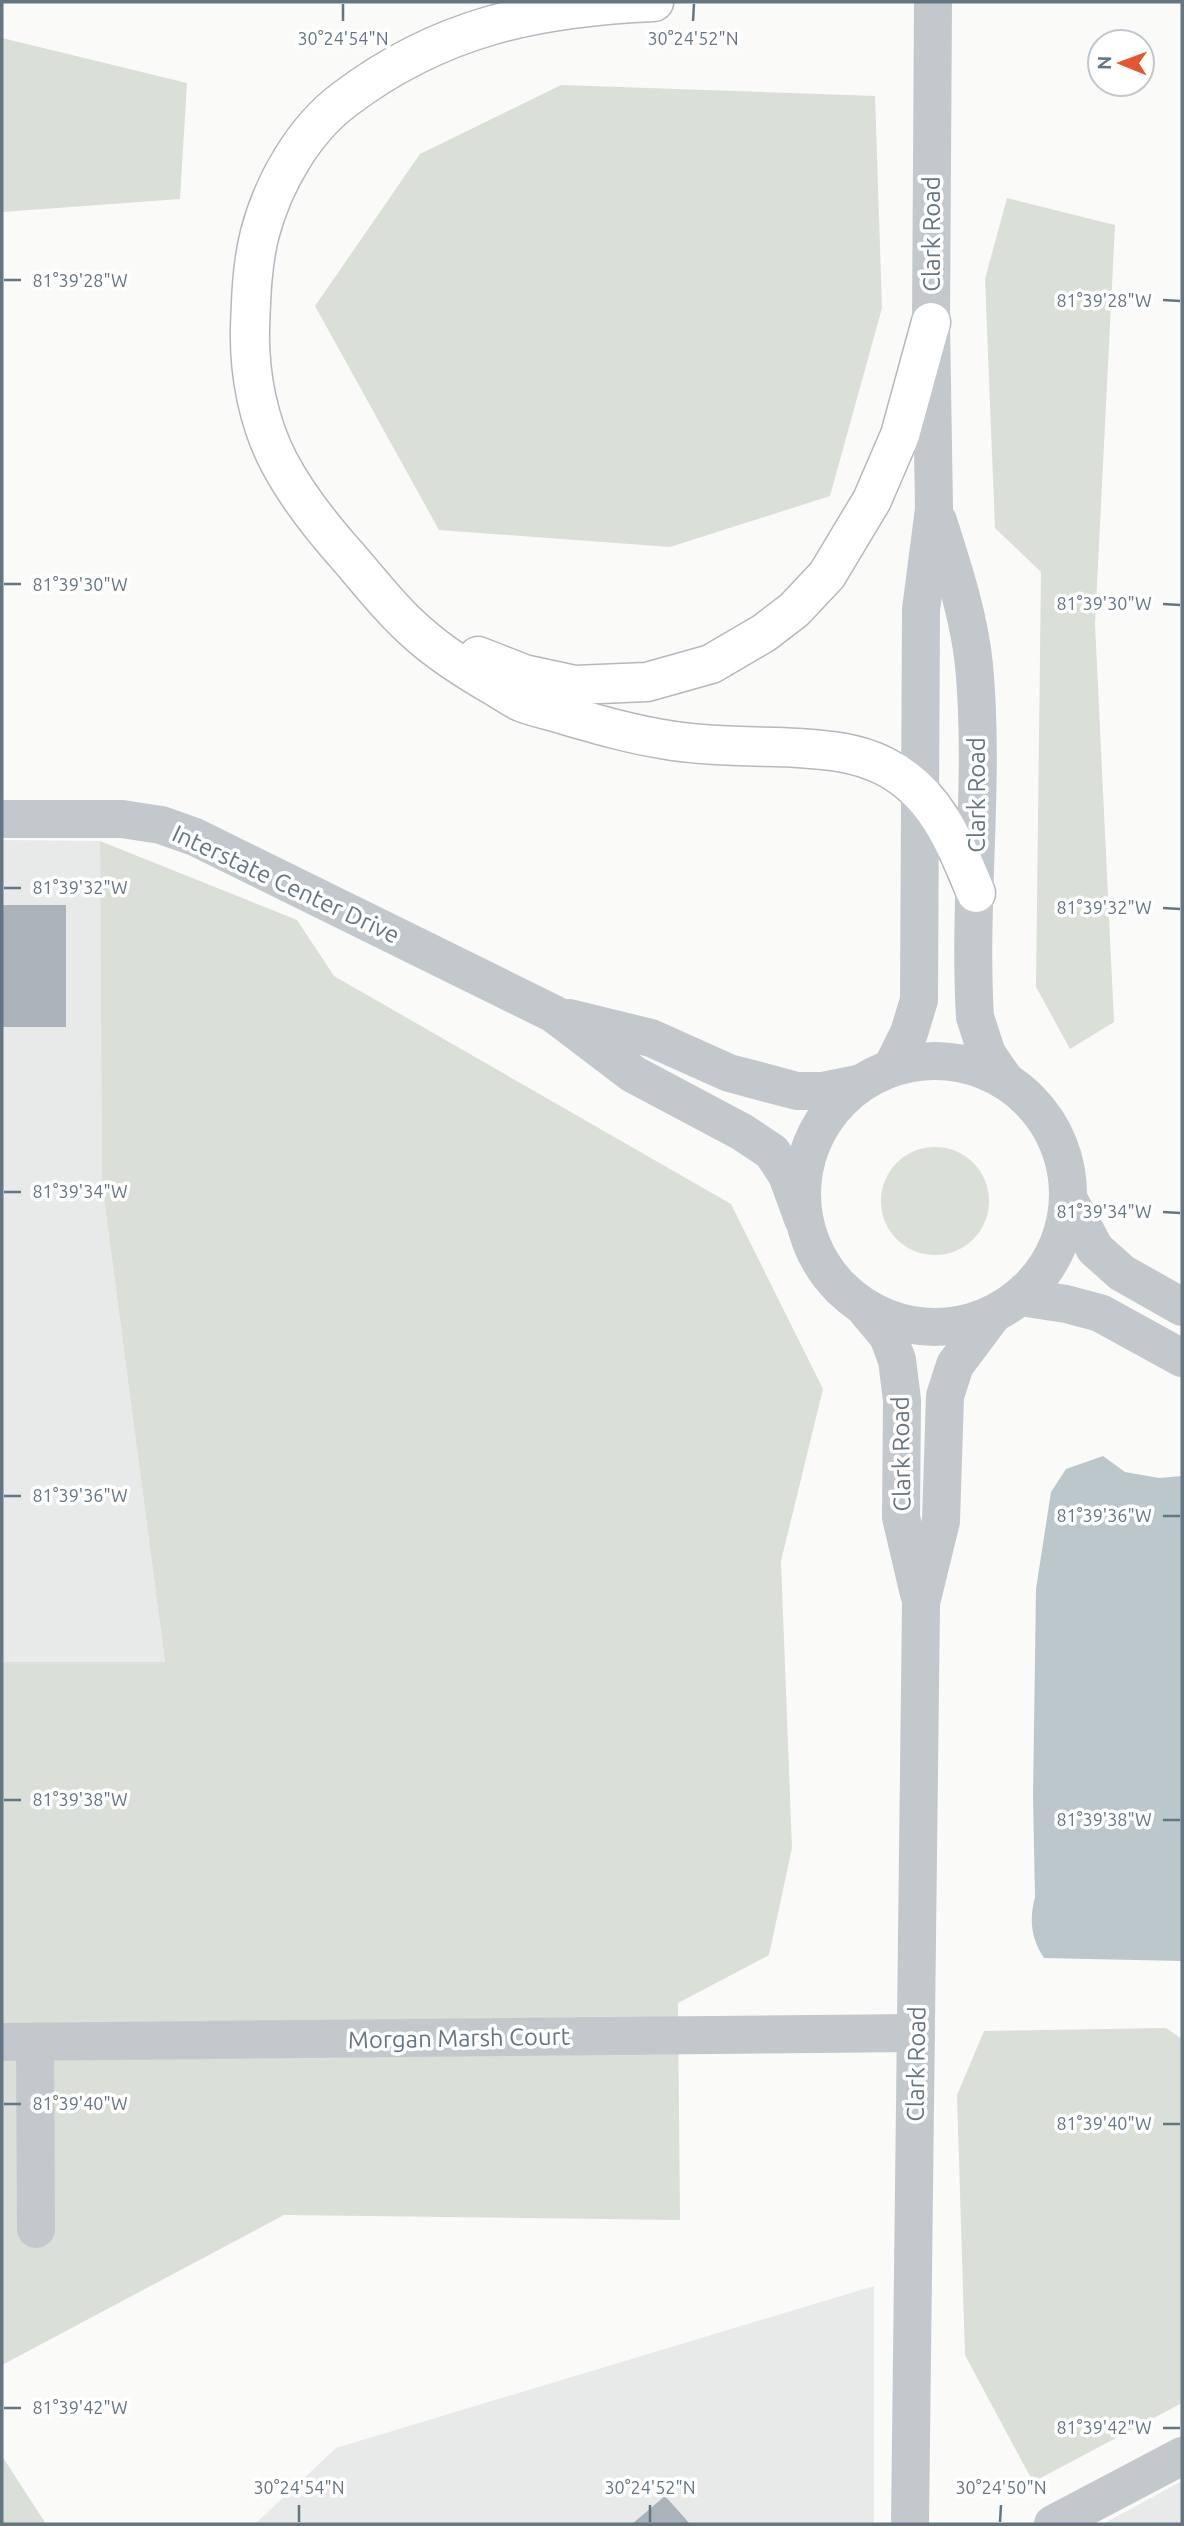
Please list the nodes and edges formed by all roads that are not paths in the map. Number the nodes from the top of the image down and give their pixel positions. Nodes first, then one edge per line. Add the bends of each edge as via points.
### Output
1 (654, 2) edge
2 (933, 2) edge
3 (931, 322) junction
4 (934, 509) junction
5 (418, 634) junction
6 (919, 791) junction
7 (2, 818) edge
8 (976, 893) junction
9 (554, 1014) junction
10 (892, 1067) junction
11 (1005, 1080) junction
12 (858, 1084) junction
13 (1069, 1200) junction
14 (803, 1219) junction
15 (1006, 1307) junction
16 (1182, 1307) edge
17 (867, 1311) junction
18 (1182, 1358) edge
19 (921, 1603) junction
20 (916, 2033) junction
21 (18, 2042) edge
22 (36, 2229) dead end
23 (1182, 2456) edge
24 (1098, 2513) edge
25 (910, 2524) edge
26 (1053, 2524) edge

1 - 5 highway via 594,4 529,15 464,33 408,57 337,104 302,143 275,191 260,233 251,284 250,342 256,398 278,460 314,518
2 - 3 street, Clark Road
3 - 4 street, Clark Road
3 - 5 highway via 900,435 872,499 827,575 764,633 698,668 647,682 575,685 524,674
4 - 6 street, Clark Road via 921,610
4 - 8 street, Clark Road via 962,596 974,665
5 - 6 highway via 520,702 665,740 850,752 886,767
6 - 8 highway via 951,834
6 - 10 street, Clark Road via 919,1000
7 - 9 street, Interstate Center Drive via 122,819 161,825 195,837
8 - 11 street, Clark Road via 975,1017 987,1054
9 - 12 street, Interstate Center Drive via 651,1038 729,1073 797,1091
9 - 14 street, Interstate Center Drive via 633,1074 772,1152 787,1175
10 - 11 street via 930,1060 969,1064
10 - 12 street
11 - 13 street via 1032,1102 1053,1131 1065,1164
12 - 14 street via 831,1110 811,1143 802,1181
13 - 15 street, Clark Road via 1062,1237 1046,1270
13 - 16 street via 1095,1249 1122,1273
14 - 17 street, Interstate Center Drive via 815,1255 838,1287
15 - 17 street via 950,1328 908,1326
15 - 18 street via 1066,1304 1100,1313
15 - 19 street, Clark Road via 955,1365 945,1396 941,1521
17 - 19 street, Clark Road via 888,1336 897,1360 902,1400 901,1517
19 - 20 street, Clark Road
20 - 21 street, Morgan Marsh Court
20 - 25 street, Clark Road
21 - 22 street
23 - 24 street
24 - 26 street

